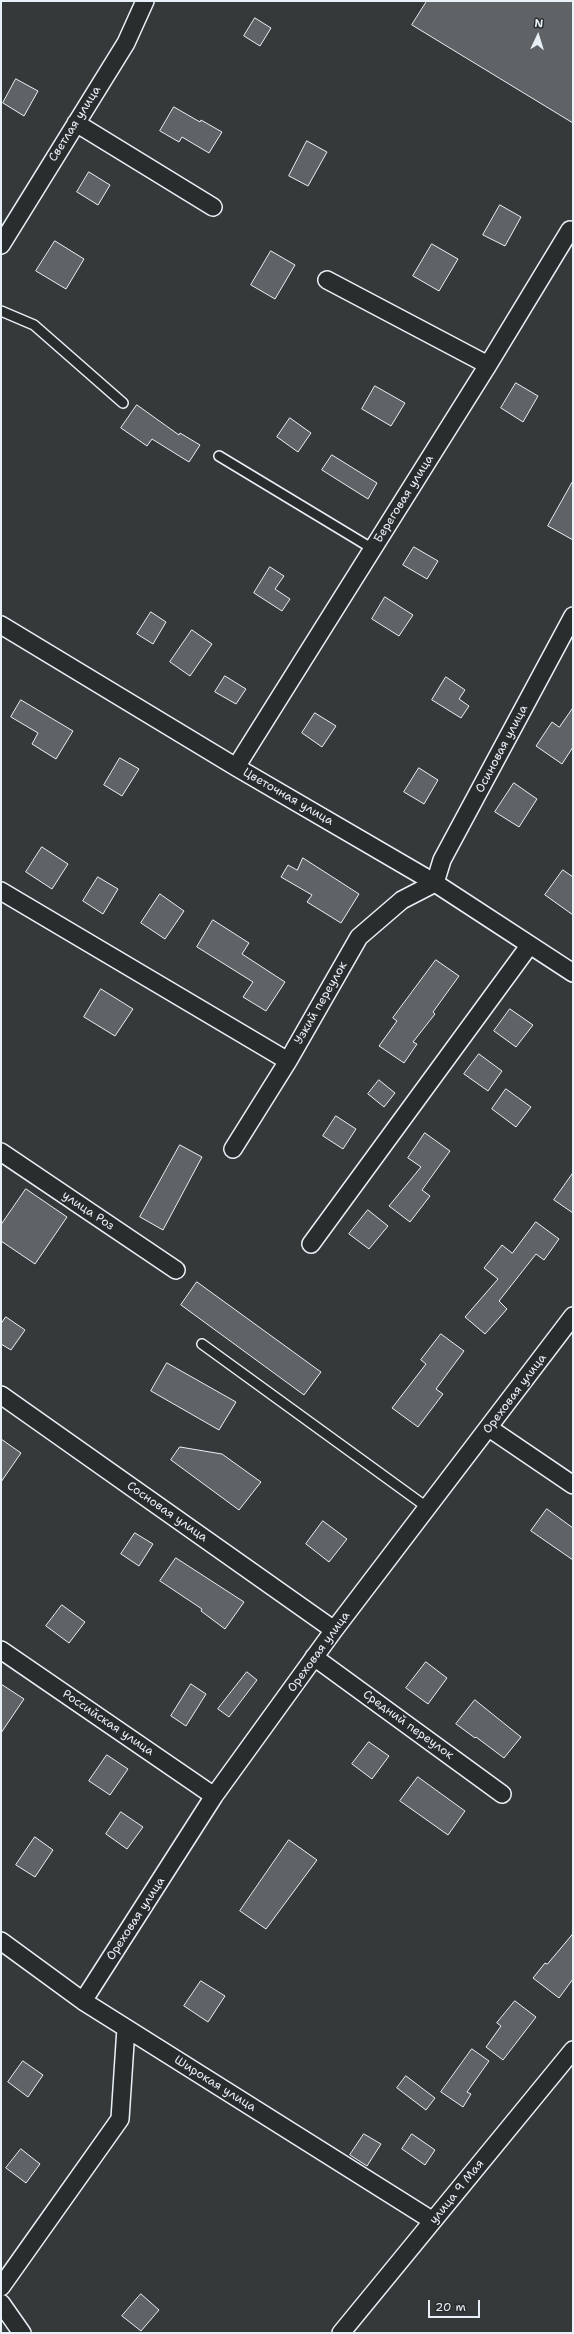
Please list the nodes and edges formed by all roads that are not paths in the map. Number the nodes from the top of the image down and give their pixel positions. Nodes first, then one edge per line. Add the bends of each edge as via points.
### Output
1 (145, 1) edge
2 (76, 123) junction
3 (213, 207) dead end
4 (570, 230) dead end
5 (3, 237) edge
6 (327, 280) dead end
7 (1, 311) edge
8 (488, 365) junction
9 (123, 403) dead end
10 (219, 456) dead end
11 (373, 550) junction
12 (573, 616) edge
13 (1, 625) edge
14 (236, 767) junction
15 (435, 883) junction
16 (1, 891) edge
17 (529, 946) junction
18 (573, 973) edge
19 (288, 1061) junction
20 (233, 1149) dead end
21 (1, 1152) edge
22 (311, 1244) dead end
23 (176, 1270) dead end
24 (573, 1316) edge
25 (202, 1344) dead end
26 (1, 1395) edge
27 (490, 1428) junction
28 (573, 1485) edge
29 (428, 1508) junction
30 (334, 1630) junction
31 (1, 1650) edge
32 (314, 1657) junction
33 (502, 1794) dead end
34 (214, 1796) junction
35 (1, 1941) edge
36 (83, 2001) junction
37 (126, 2028) junction
38 (573, 2050) edge
39 (433, 2221) junction
40 (1, 2287) edge
41 (1, 2303) edge
42 (22, 2333) edge
43 (341, 2333) edge

1 - 2 street, Светлая улица via 126,43
2 - 3 street
2 - 5 street, Светлая улица
4 - 8 street, Береговая улица
6 - 8 street
7 - 9 lane via 34,325
8 - 11 street, Береговая улица
10 - 11 lane
11 - 14 street, Береговая улица
12 - 15 street, Осиновая улица via 442,860
13 - 14 street, Цветочная улица
14 - 15 street, Цветочная улица
15 - 17 street, Цветочная улица
15 - 19 street, Узкий переулок via 402,900 359,937
16 - 19 street
17 - 18 street, Цветочная улица
17 - 22 street
19 - 20 street, Узкий переулок
21 - 23 street, улица Роз
24 - 27 street, Ореховая улица
25 - 29 lane
26 - 30 street, Сосновая улица
27 - 28 street
27 - 29 street, Ореховая улица
29 - 30 street, Ореховая улица
30 - 32 street, Ореховая улица
31 - 34 street, Российская улица
32 - 33 street, Средний переулок
32 - 34 street, Ореховая улица
34 - 36 street, Ореховая улица
35 - 36 street, Широкая улица
36 - 37 street, Широкая улица
37 - 39 street, Широкая улица
37 - 40 street via 120,2119
38 - 39 street, улица 9 Мая
39 - 43 street, улица 9 Мая
41 - 42 street

